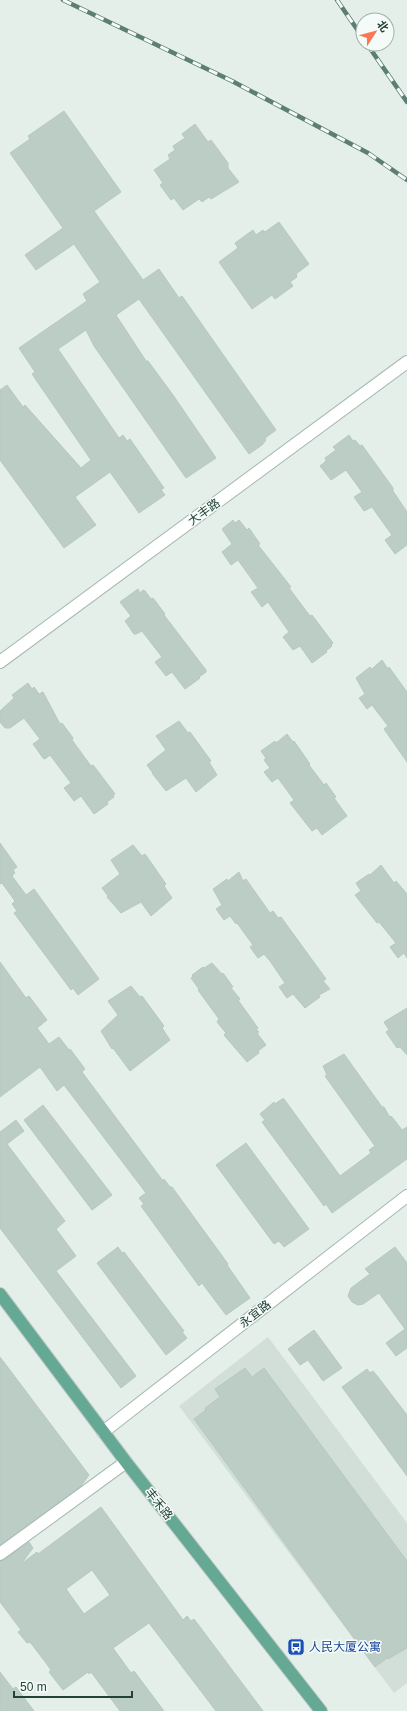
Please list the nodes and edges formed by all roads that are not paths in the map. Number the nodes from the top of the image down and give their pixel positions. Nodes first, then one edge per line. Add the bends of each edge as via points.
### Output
1 (407, 362) edge
2 (0, 662) edge
3 (407, 1196) edge
4 (0, 1294) edge
5 (103, 1432) junction
6 (126, 1462) junction
7 (0, 1554) edge
8 (321, 1711) edge

1 - 2 street, 大丰路
3 - 5 street, 永宜路
4 - 5 main road, 丰禾路
5 - 6 main road, 丰禾路
6 - 7 street
6 - 8 main road, 丰禾路

